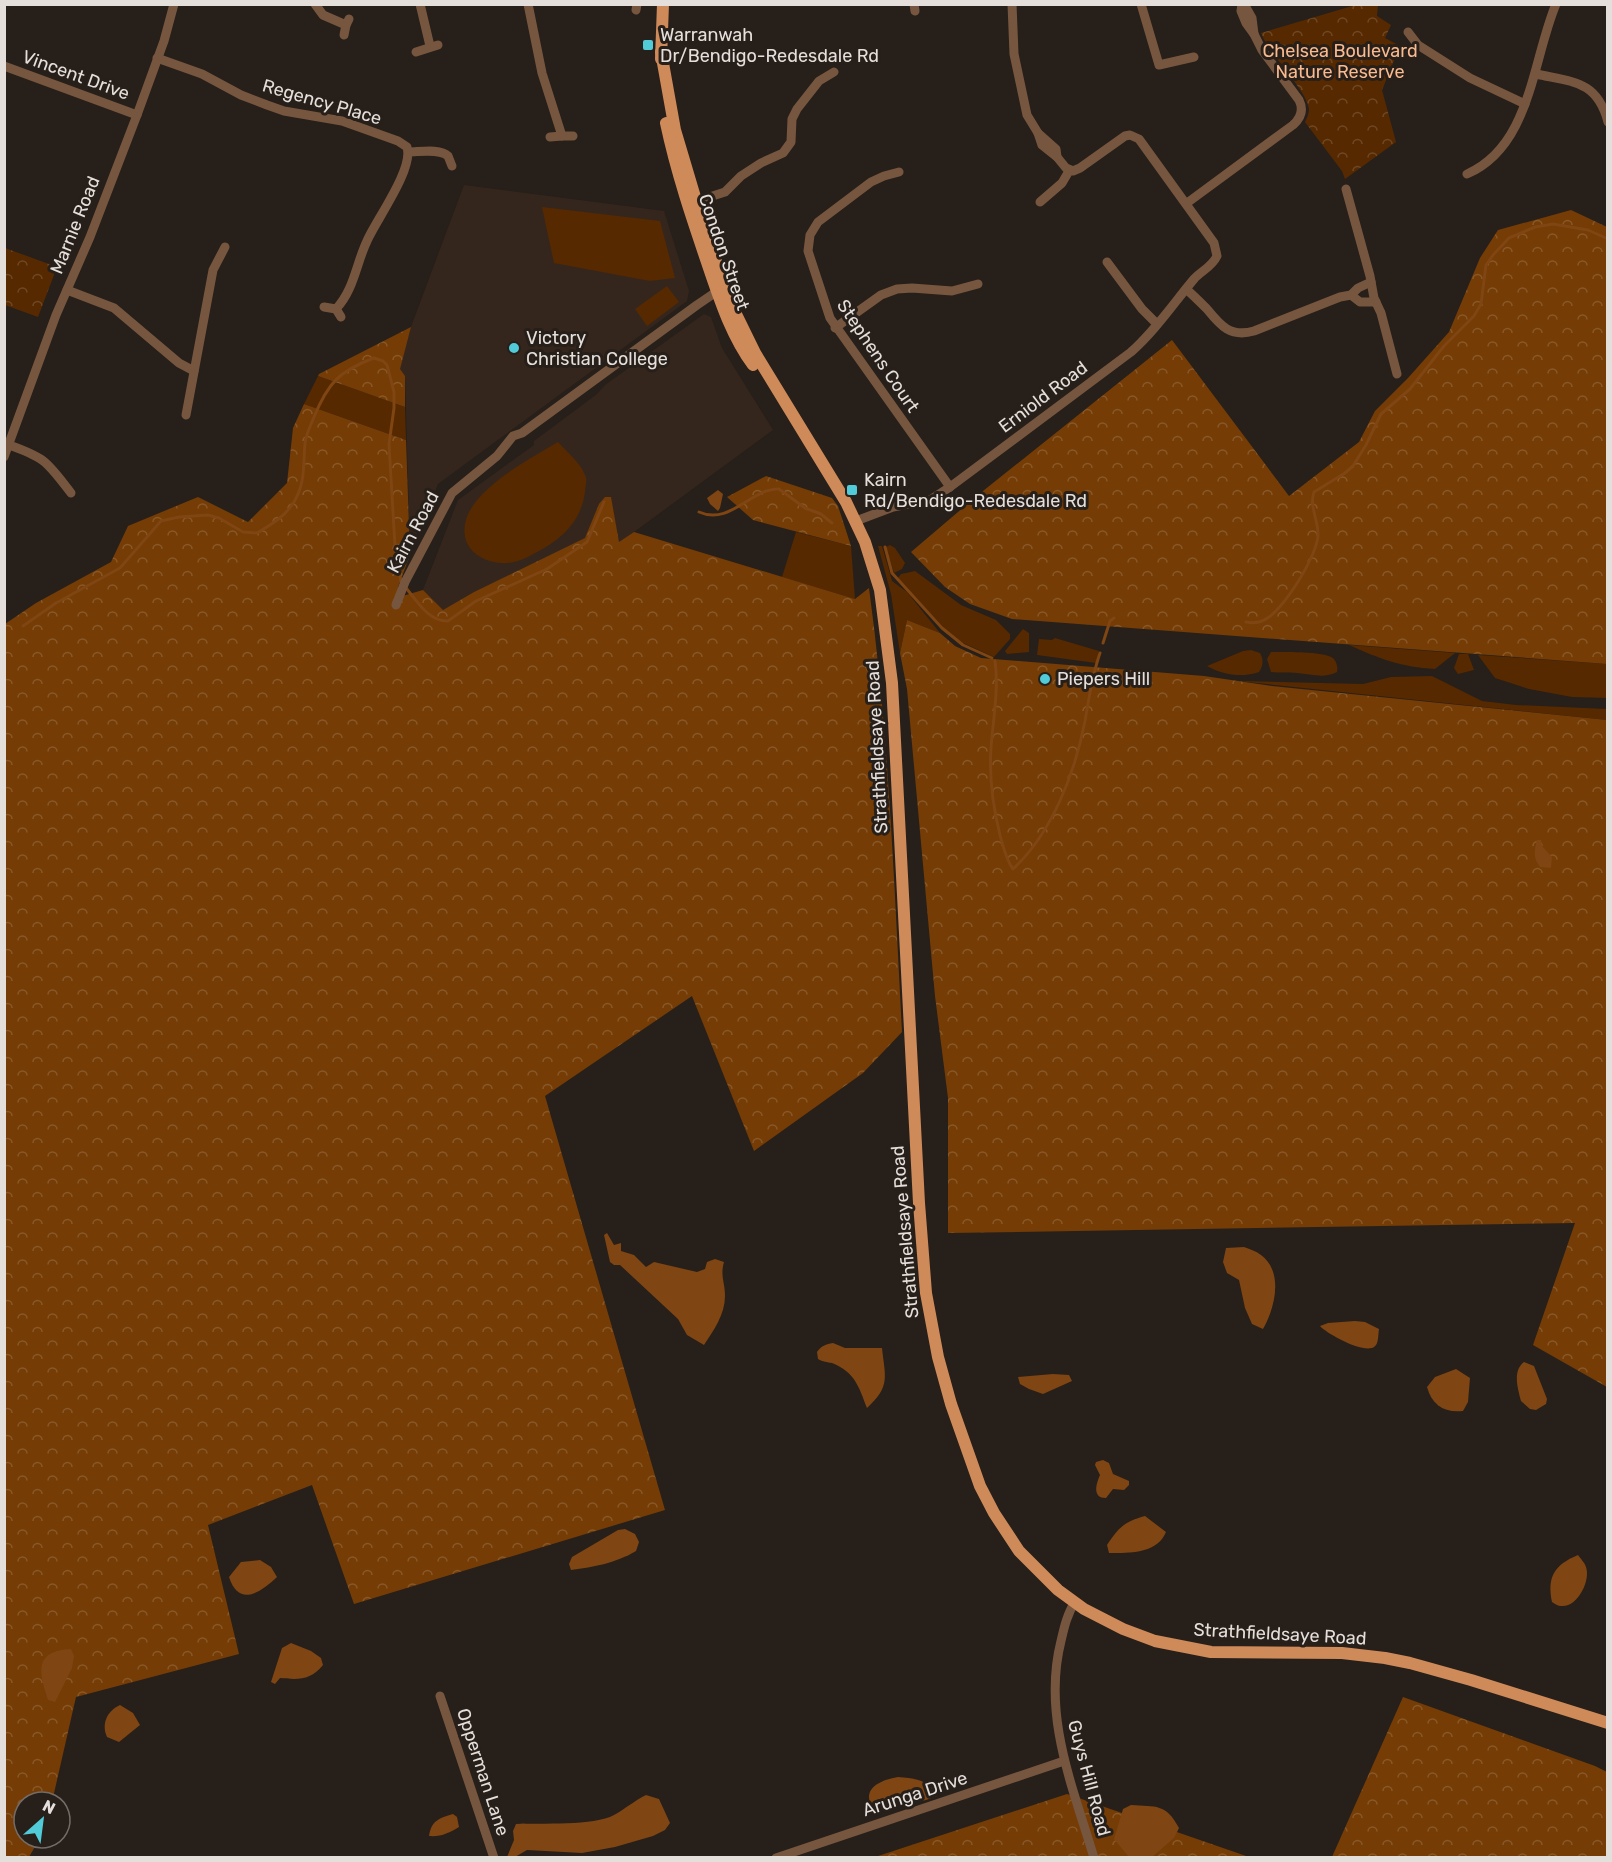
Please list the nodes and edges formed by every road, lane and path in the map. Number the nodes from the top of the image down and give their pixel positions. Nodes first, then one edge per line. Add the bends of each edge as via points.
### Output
1 (174, 4) edge
2 (315, 4) edge
3 (420, 4) edge
4 (528, 4) edge
5 (663, 4) edge
6 (1012, 4) edge
7 (1141, 4) edge
8 (1243, 4) edge
9 (1556, 4) edge
10 (346, 27) dead end
11 (1408, 32) dead end
12 (416, 52) dead end
13 (661, 52) junction
14 (1194, 57) dead end
15 (158, 58) junction
16 (4, 66) edge
17 (834, 72) dead end
18 (1536, 74) junction
19 (1525, 104) junction
20 (137, 115) junction
21 (1608, 122) edge
22 (549, 137) dead end
23 (408, 153) junction
24 (452, 166) dead end
25 (1069, 171) junction
26 (899, 172) dead end
27 (1467, 174) dead end
28 (1346, 189) dead end
29 (697, 201) junction
30 (1038, 203) dead end
31 (1187, 203) junction
32 (225, 247) dead end
33 (1107, 262) dead end
34 (1371, 282) junction
35 (978, 284) dead end
36 (720, 289) junction
37 (1186, 289) junction
38 (67, 290) junction
39 (1350, 295) junction
40 (1376, 302) junction
41 (324, 307) dead end
42 (1157, 324) junction
43 (836, 328) junction
44 (194, 371) junction
45 (1397, 374) dead end
46 (186, 416) dead end
47 (9, 445) junction
48 (4, 457) edge
49 (950, 487) junction
50 (71, 493) dead end
51 (855, 521) junction
52 (396, 605) dead end
53 (1075, 1602) junction
54 (440, 1696) dead end
55 (1608, 1723) edge
56 (1064, 1761) junction
57 (494, 1857) edge
58 (776, 1857) edge
59 (1094, 1857) edge

1 - 15 street, Marnie Road
2 - 10 street via 323,15
3 - 12 street via 434,46
4 - 22 street via 542,73 568,136
5 - 13 main road, Condon Street
6 - 25 street via 1014,54 1027,115
7 - 14 street via 1159,65
8 - 31 street via 1243,19 1299,100 1301,115 1293,125
9 - 18 street via 1546,27
11 - 19 street via 1418,45 1470,78
13 - 29 main road, Condon Street via 670,111
13 - 36 main road, Condon Street via 661,101 671,147
15 - 20 street, Marnie Road
15 - 23 street, Regency Place via 273,108 342,121 388,138 405,145
16 - 20 street, Vincent Drive
17 - 29 street via 819,81 795,112 788,148 760,163 725,192
18 - 19 street
18 - 21 street via 1584,85 1600,99
19 - 27 street via 1497,152
20 - 38 street, Marnie Road
23 - 24 street via 444,154
23 - 41 street via 394,193 367,239 339,313
25 - 30 street via 1062,183
25 - 31 street via 1080,168 1125,136 1134,136
26 - 43 street, Stephens Court via 871,182 818,222 810,235 808,251 826,312
28 - 34 street
29 - 36 main road, Condon Street
31 - 37 street, Erniold Road via 1218,254 1215,262
32 - 44 street via 213,270
33 - 42 street
34 - 39 street
34 - 40 street
35 - 43 street via 952,291 897,289 881,295
36 - 51 main road, Condon Street via 837,484
36 - 52 street, Kairn Road via 513,436 496,456 457,488 439,515
37 - 39 street via 1222,327 1235,333 1254,331
37 - 42 street, Erniold Road
38 - 44 street via 114,308
38 - 47 street, Marnie Road
39 - 40 street via 1360,302
40 - 45 street
42 - 49 street, Erniold Road via 1131,352
43 - 49 street, Stephens Court
44 - 46 street
47 - 48 street, Marnie Road
47 - 50 street via 45,460
49 - 51 street, Erniold Road via 930,500 893,507
51 - 53 main road, Strathfieldsaye Road via 876,573 889,644 919,1203 932,1331 951,1404 986,1499 1026,1558
53 - 55 main road, Strathfieldsaye Road via 1123,1629 1172,1646 1211,1652 1342,1653 1385,1658
53 - 56 street, Guys Hill Road via 1064,1630 1055,1680 1057,1726
54 - 57 street, Opperman Lane
56 - 58 street, Arunga Drive
56 - 59 street, Guys Hill Road

